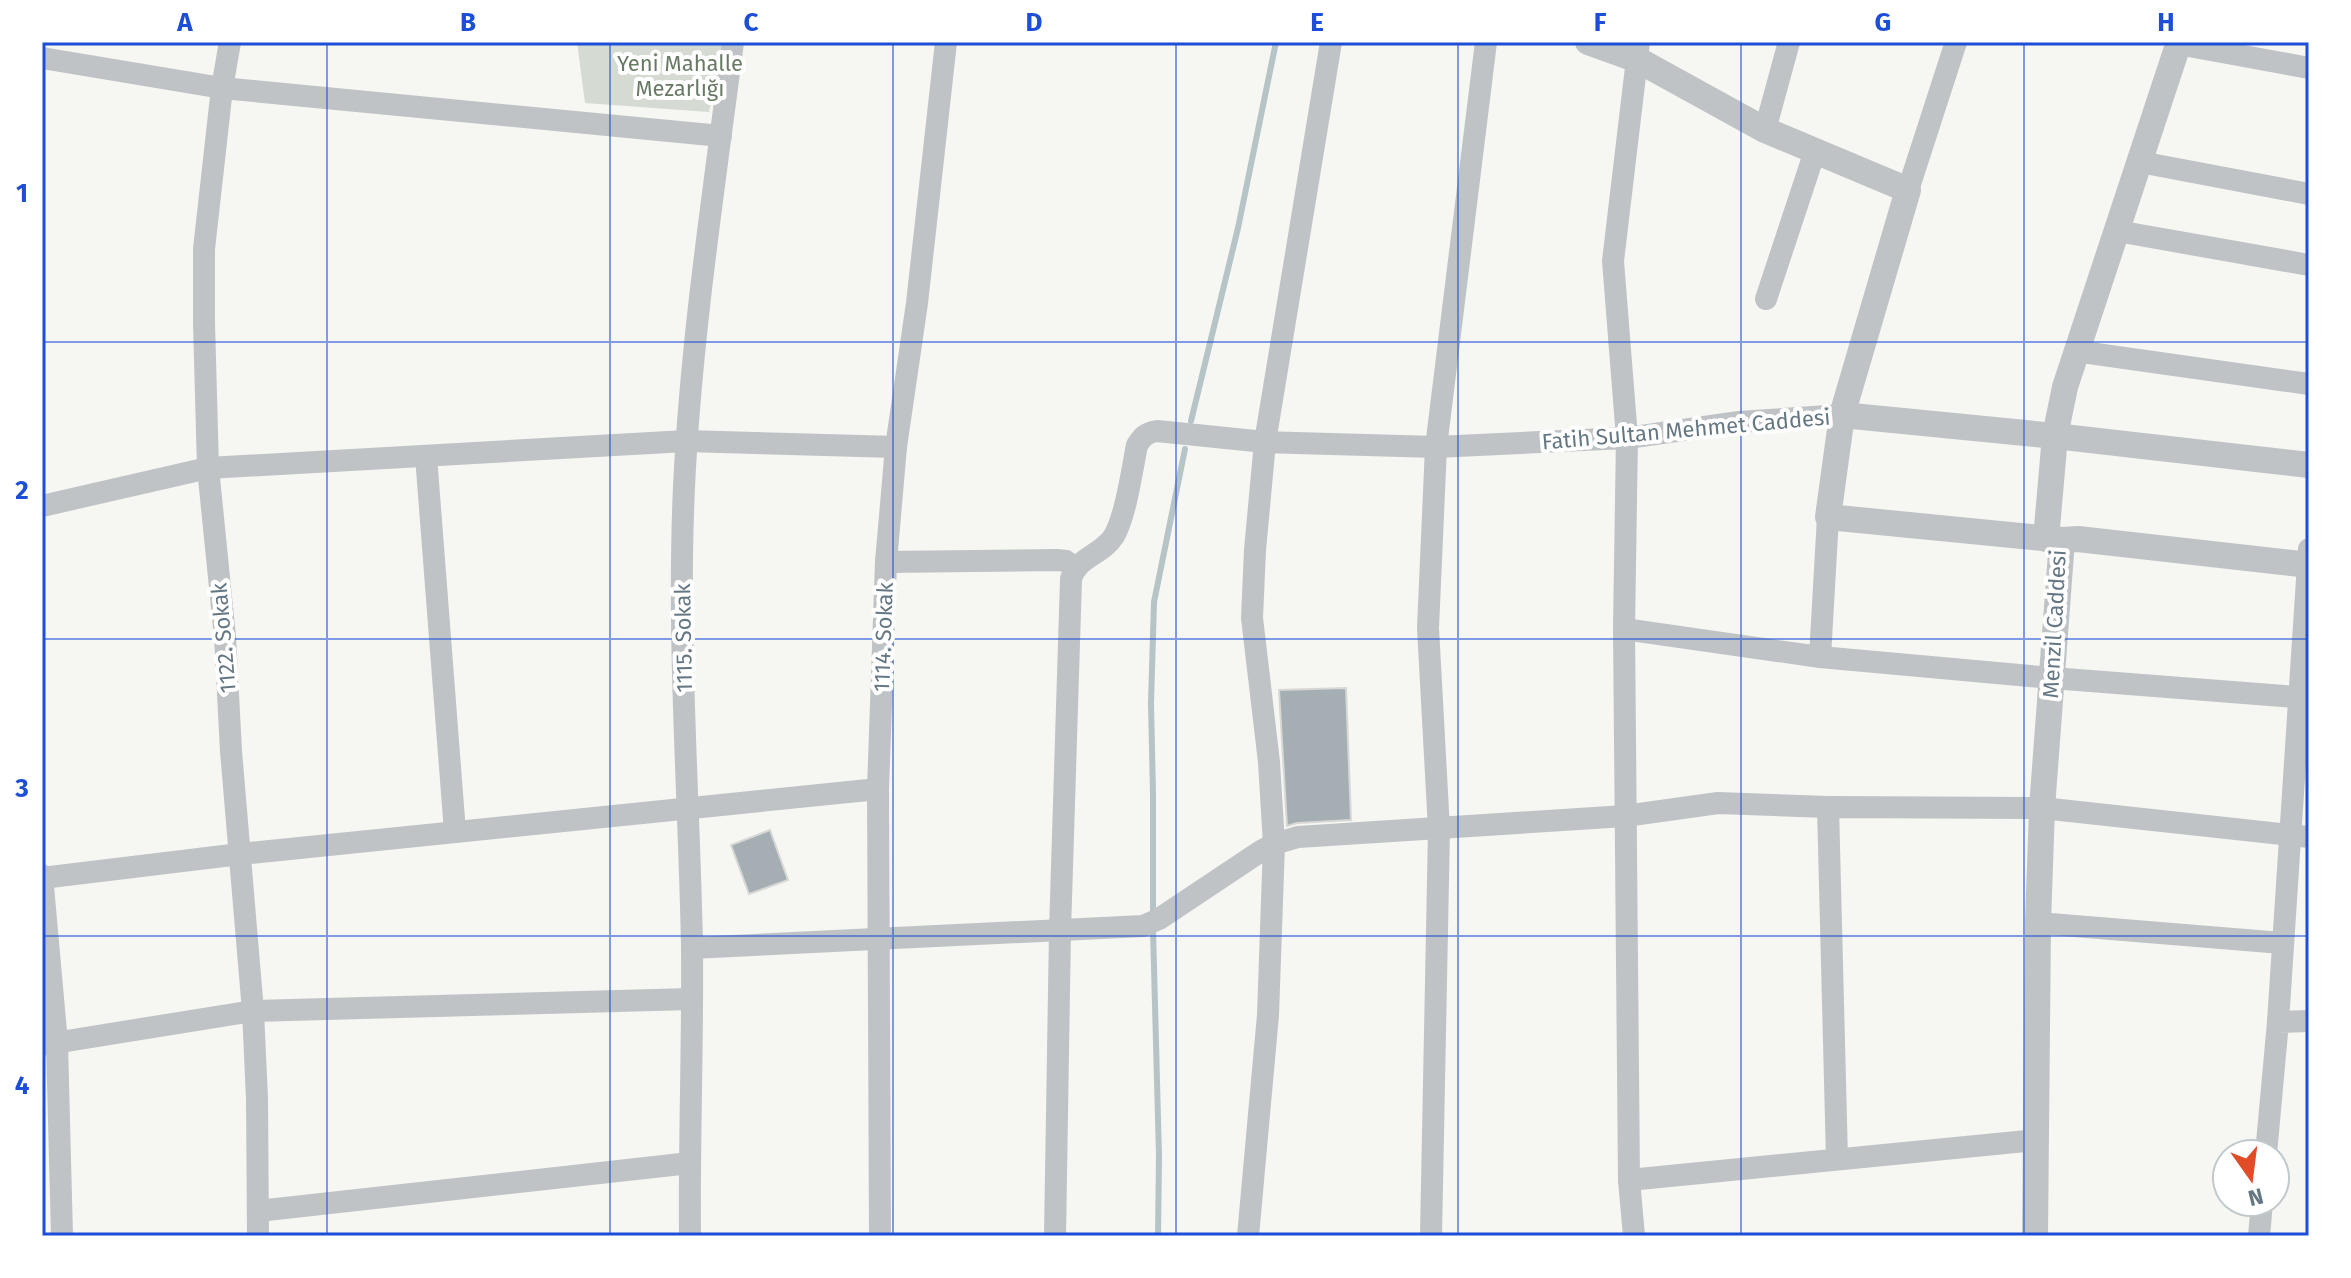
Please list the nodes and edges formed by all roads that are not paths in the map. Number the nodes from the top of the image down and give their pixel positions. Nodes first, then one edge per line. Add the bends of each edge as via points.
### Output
1 (230, 42) edge
2 (733, 42) edge
3 (946, 42) edge
4 (1331, 42) edge
5 (1486, 42) edge
6 (1588, 42) edge
7 (1789, 42) edge
8 (1956, 42) edge
9 (2179, 43) edge
10 (1638, 51) edge
11 (43, 64) edge
12 (2309, 68) edge
13 (222, 88) junction
14 (1765, 130) junction
15 (721, 136) junction
16 (1815, 151) junction
17 (2140, 162) junction
18 (1908, 190) junction
19 (2309, 194) edge
20 (2117, 231) junction
21 (2309, 265) edge
22 (1766, 299) dead end
23 (2075, 351) junction
24 (2309, 384) edge
25 (1842, 415) junction
26 (2055, 436) junction
27 (1627, 438) junction
28 (686, 441) junction
29 (1265, 442) junction
30 (896, 447) junction
31 (1436, 447) junction
32 (426, 456) junction
33 (2309, 465) edge
34 (208, 468) junction
35 (42, 506) edge
36 (1828, 517) junction
37 (2054, 540) junction
38 (2309, 560) edge
39 (886, 562) junction
40 (1074, 568) junction
41 (1624, 629) junction
42 (1820, 657) junction
43 (2052, 678) junction
44 (2303, 698) edge
45 (878, 789) junction
46 (1828, 807) junction
47 (2042, 808) junction
48 (687, 810) junction
49 (1625, 816) junction
50 (1439, 829) junction
51 (455, 832) junction
52 (2300, 836) edge
53 (1274, 844) junction
54 (240, 854) junction
55 (42, 877) edge
56 (2038, 923) junction
57 (1060, 931) junction
58 (878, 940) junction
59 (2282, 943) junction
60 (692, 948) junction
61 (691, 999) junction
62 (253, 1011) junction
63 (2309, 1021) edge
64 (2278, 1022) junction
65 (50, 1044) edge
66 (2267, 1138) edge
67 (2036, 1140) junction
68 (1837, 1159) junction
69 (690, 1163) junction
70 (1629, 1180) junction
71 (258, 1211) junction
72 (62, 1236) edge
73 (258, 1236) edge
74 (690, 1236) edge
75 (880, 1236) edge
76 (1055, 1236) edge
77 (1248, 1236) edge
78 (1431, 1236) edge
79 (1634, 1236) edge
80 (2035, 1236) edge

1 - 13 street, 1122. Sokak
2 - 15 street, 1115. Sokak
3 - 30 street, 1114. Sokak
4 - 29 street
5 - 31 street
6 - 10 street
7 - 14 street
8 - 18 street
9 - 12 street
9 - 17 street, Menzil Caddesi
10 - 14 street
10 - 27 street via 1613,261
11 - 13 street
13 - 15 street
13 - 34 street, 1122. Sokak via 204,249
14 - 16 street
15 - 28 street, 1115. Sokak
16 - 18 street
16 - 22 street
17 - 19 street
17 - 20 street, Menzil Caddesi
18 - 25 street
20 - 21 street
20 - 23 street, Menzil Caddesi
23 - 24 street
23 - 26 street, Menzil Caddesi
25 - 26 street, Fatih Sultan Mehmet Caddesi
25 - 27 street, Fatih Sultan Mehmet Caddesi
25 - 36 street
26 - 33 street, Fatih Sultan Mehmet Caddesi
26 - 37 street, Menzil Caddesi
27 - 31 street, Fatih Sultan Mehmet Caddesi
27 - 41 street
28 - 30 street
28 - 32 street
28 - 48 street, 1115. Sokak via 681,635
29 - 31 street, Fatih Sultan Mehmet Caddesi
29 - 40 street, Fatih Sultan Mehmet Caddesi via 1147,433 1137,445 1115,534
29 - 53 street via 1252,618
30 - 39 street, 1114. Sokak
31 - 50 street via 1428,628
32 - 34 street
32 - 51 street
34 - 35 street
34 - 54 street, 1122. Sokak
36 - 37 street
36 - 42 street
37 - 38 street
37 - 43 street, Menzil Caddesi
38 - 44 street
39 - 40 street via 1057,560
39 - 45 street, 1114. Sokak
40 - 57 street
41 - 42 street
41 - 49 street
42 - 43 street
43 - 44 street
43 - 47 street, Menzil Caddesi
44 - 52 street
45 - 48 street
45 - 58 street, 1114. Sokak
46 - 47 street
46 - 49 street via 1718,803
46 - 68 street
47 - 52 street
47 - 56 street, Menzil Caddesi
48 - 51 street
48 - 60 street, 1115. Sokak
49 - 50 street
49 - 70 street
50 - 53 street via 1298,837
50 - 78 street
51 - 54 street
52 - 59 street
53 - 57 street via 1148,925
53 - 77 street via 1268,1015
54 - 55 street
54 - 62 street, 1122. Sokak
55 - 65 street
56 - 59 street
56 - 67 street, Menzil Caddesi
57 - 58 street
57 - 76 street
58 - 60 street
58 - 75 street, 1114. Sokak
59 - 64 street
60 - 61 street, 1115. Sokak
61 - 62 street
61 - 69 street, 1115. Sokak
62 - 65 street
62 - 71 street, 1122. Sokak
63 - 64 street
64 - 66 street
65 - 72 street
67 - 68 street
67 - 80 street, Menzil Caddesi
68 - 70 street
69 - 71 street
69 - 74 street, 1115. Sokak
70 - 79 street
71 - 73 street, 1122. Sokak

